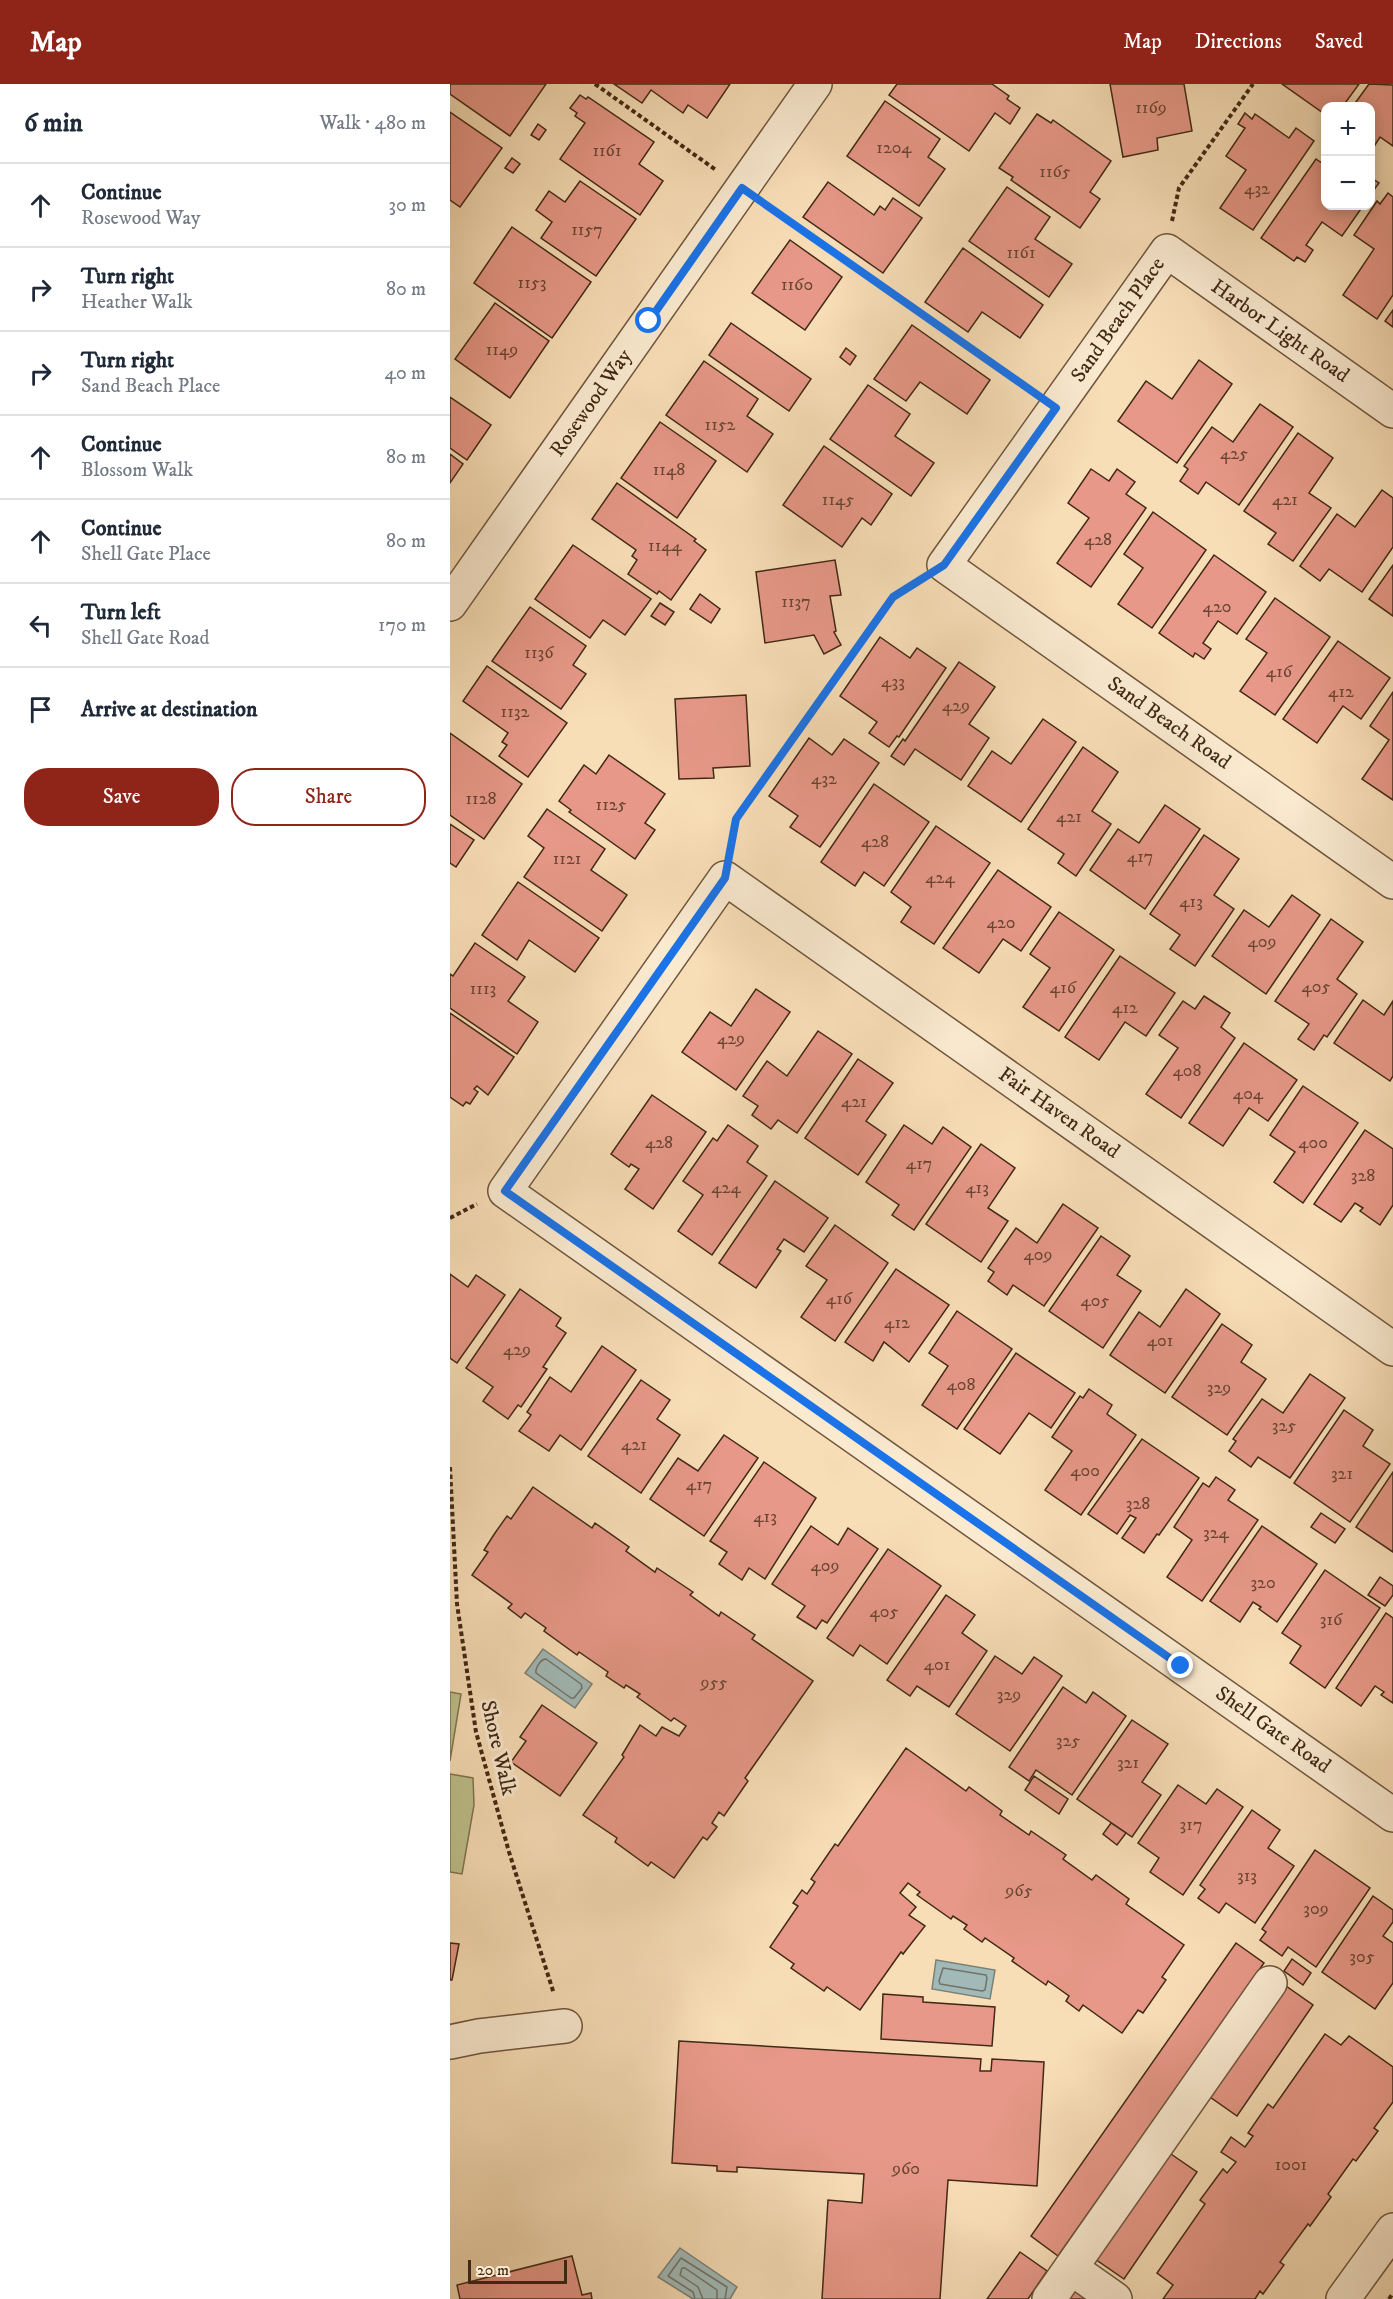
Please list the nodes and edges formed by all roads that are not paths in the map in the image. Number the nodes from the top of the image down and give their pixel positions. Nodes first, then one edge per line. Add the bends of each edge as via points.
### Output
1 (815, 84) edge
2 (1167, 251) joint
3 (1393, 411) edge
4 (944, 565) joint
5 (450, 604) edge
6 (725, 878) joint
7 (1393, 882) edge
8 (1393, 1348) edge
9 (1393, 1815) edge
10 (1270, 1983) dead end
11 (565, 2026) road end
12 (450, 2042) edge
13 (1393, 2230) edge
14 (1071, 2268) junction
15 (1049, 2299) edge
16 (1115, 2299) edge
17 (1343, 2299) edge

1 - 5 street, Rosewood Way
2 - 3 street, Harbor Light Road
2 - 4 street, Sand Beach Place
4 - 7 street, Sand Beach Road
6 - 8 street, Fair Haven Road
6 - 9 street, Shell Gate Road via 505,1191
10 - 14 street
11 - 12 street
13 - 17 street
14 - 15 street
14 - 16 street

